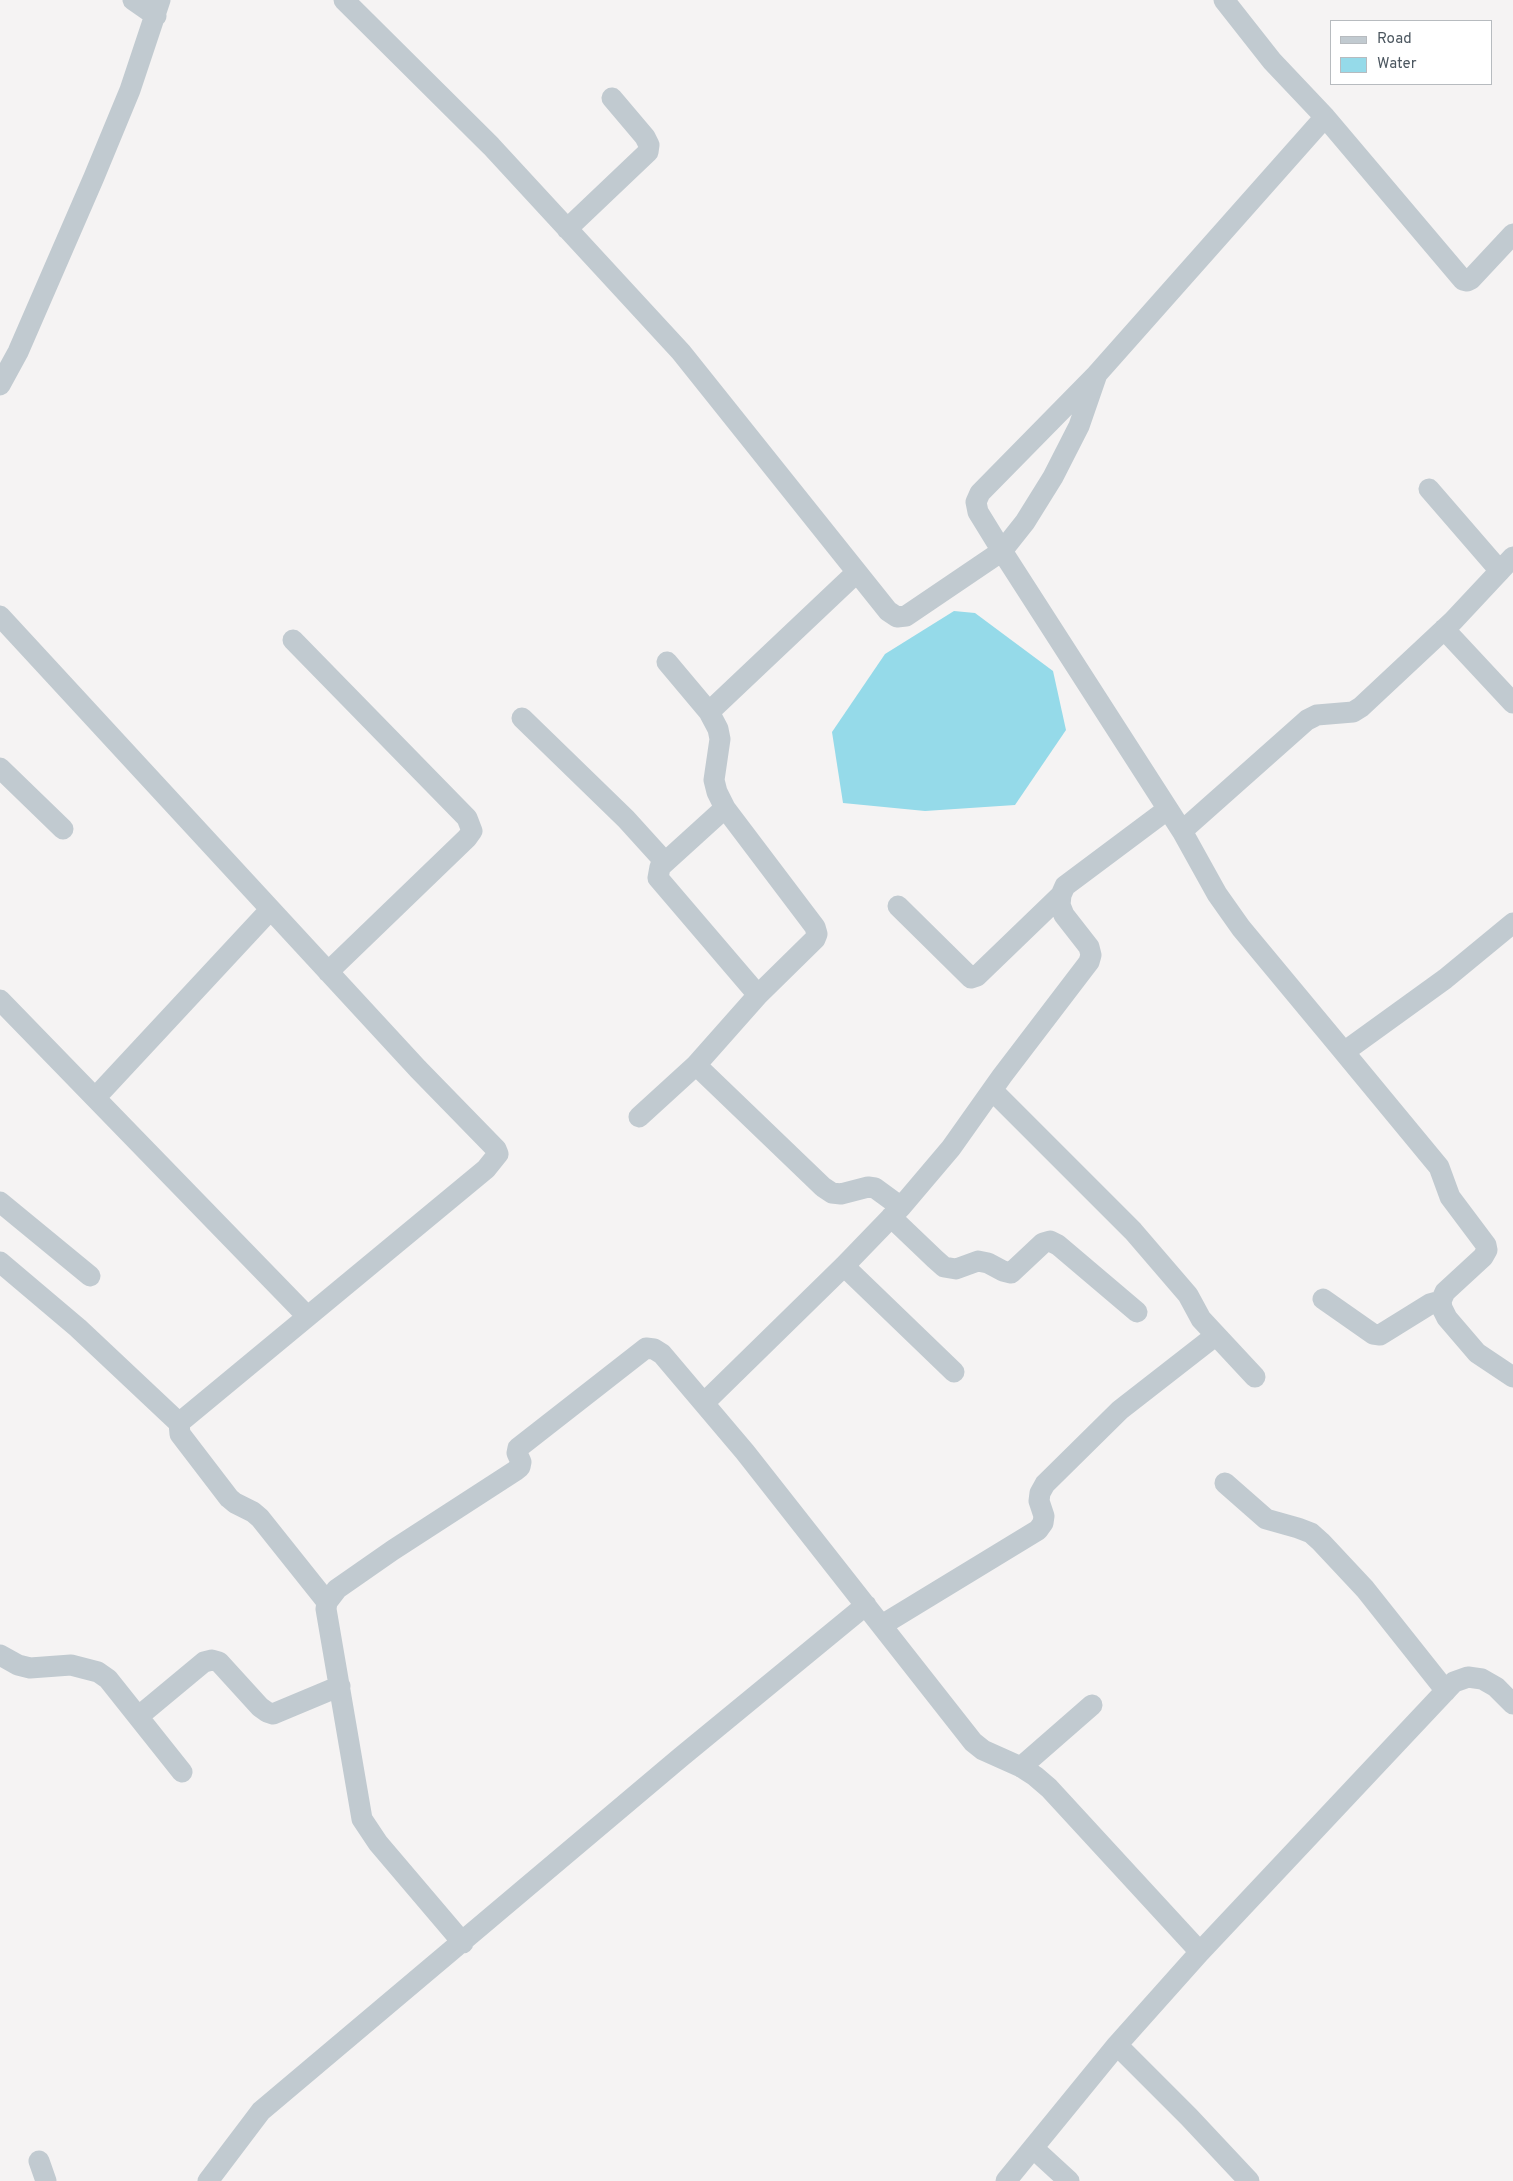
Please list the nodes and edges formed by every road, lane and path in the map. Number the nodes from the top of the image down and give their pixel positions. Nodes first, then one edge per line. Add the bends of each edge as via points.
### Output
1 (133, 0) edge
2 (344, 0) edge
3 (1224, 0) edge
4 (158, 8) edge
5 (612, 98) dead end
6 (1325, 117) junction
7 (567, 229) junction
8 (1511, 239) edge
9 (1096, 374) junction
10 (0, 385) edge
11 (1430, 489) dead end
12 (1002, 551) junction
13 (1506, 564) edge
14 (856, 573) junction
15 (0, 616) edge
16 (1444, 629) junction
17 (293, 640) dead end
18 (667, 662) dead end
19 (1513, 703) edge
20 (709, 712) junction
21 (522, 718) dead end
22 (0, 768) edge
23 (726, 808) junction
24 (1168, 808) junction
25 (63, 829) dead end
26 (1182, 831) junction
27 (665, 862) junction
28 (1061, 895) junction
29 (898, 906) dead end
30 (270, 910) junction
31 (1513, 923) edge
32 (328, 972) junction
33 (758, 995) junction
34 (0, 1000) edge
35 (1344, 1052) junction
36 (696, 1066) junction
37 (992, 1090) junction
38 (96, 1097) junction
39 (639, 1117) dead end
40 (0, 1202) edge
41 (896, 1212) junction
42 (0, 1262) edge
43 (844, 1266) junction
44 (90, 1276) dead end
45 (1323, 1299) dead end
46 (1441, 1301) junction
47 (1137, 1312) dead end
48 (307, 1316) junction
49 (1215, 1336) junction
50 (954, 1372) dead end
51 (1255, 1377) dead end
52 (1513, 1377) edge
53 (704, 1403) junction
54 (179, 1423) junction
55 (1225, 1483) dead end
56 (327, 1602) junction
57 (866, 1605) junction
58 (882, 1625) junction
59 (0, 1655) edge
60 (340, 1686) junction
61 (1446, 1691) junction
62 (1513, 1704) edge
63 (1092, 1705) dead end
64 (139, 1716) junction
65 (1021, 1767) junction
66 (182, 1772) dead end
67 (463, 1943) junction
68 (1200, 1952) junction
69 (1117, 2045) junction
70 (1033, 2148) junction
71 (40, 2161) dead end
72 (46, 2181) edge
73 (208, 2181) edge
74 (1006, 2181) edge
75 (1068, 2181) edge
76 (1249, 2181) edge

1 - 4 street
2 - 7 street via 491,146
3 - 6 street via 1272,61
4 - 10 street via 130,90 94,177 18,352
5 - 7 street via 645,137 648,152
6 - 8 street via 1463,280 1471,279
6 - 9 street
7 - 14 street via 681,352
9 - 12 street via 1079,426 1053,477
9 - 12 street via 980,493 976,502 978,512
11 - 13 street
12 - 14 street via 906,616 896,617 888,611
12 - 24 street
13 - 16 street
14 - 20 street
15 - 30 street
16 - 19 street
16 - 26 street via 1361,707 1353,712 1317,715 1307,720
17 - 32 street via 466,818 472,830
18 - 20 street
20 - 23 street via 720,739 714,780
21 - 27 street via 626,819
22 - 25 street
23 - 27 street
23 - 33 street via 817,934
24 - 26 street
24 - 28 street via 1065,886
26 - 35 street via 1217,894 1241,928
27 - 33 street via 657,873 661,882
28 - 29 street via 977,976 971,978
28 - 37 street via 1060,905 1064,914 1089,947 1089,962
30 - 32 street
30 - 38 street
31 - 35 street via 1445,979
32 - 48 street via 498,1154 496,1160 479,1175
33 - 36 street
34 - 38 street
35 - 46 street via 1439,1167 1450,1197 1486,1245 1483,1258 1445,1292
36 - 39 street
36 - 41 street via 823,1187 841,1194 875,1188
37 - 41 street via 951,1148
37 - 49 street via 1133,1231 1188,1296
38 - 48 street
40 - 44 street
41 - 43 street
41 - 47 street via 944,1267 956,1269 978,1261 1012,1273 1043,1243 1050,1241
42 - 54 street via 78,1328
43 - 50 street
43 - 53 street
45 - 46 street via 1373,1334 1380,1335 1430,1304
46 - 52 street via 1447,1318 1477,1353
48 - 54 street
49 - 51 street
49 - 58 street via 1120,1410 1045,1484 1039,1501 1044,1523 1038,1530
53 - 56 street via 662,1354 646,1348 518,1448 520,1468 393,1550 337,1589
53 - 57 street
54 - 56 street via 180,1434 229,1498 260,1518
55 - 61 street via 1266,1519 1311,1533 1321,1542 1365,1589
56 - 60 street
57 - 58 street
57 - 67 street
58 - 65 street via 973,1742
59 - 64 street via 30,1668 71,1665 98,1672 108,1679
60 - 64 street via 272,1714 260,1707 219,1662 212,1660 204,1662
60 - 67 street via 362,1819 378,1843
61 - 62 street via 1454,1682 1468,1677 1482,1679 1496,1687
61 - 68 street
63 - 65 street
64 - 66 street
65 - 68 street via 1049,1788
67 - 73 street via 261,2111
68 - 69 street
69 - 70 street
69 - 76 street
70 - 74 street
70 - 75 street
71 - 72 street

